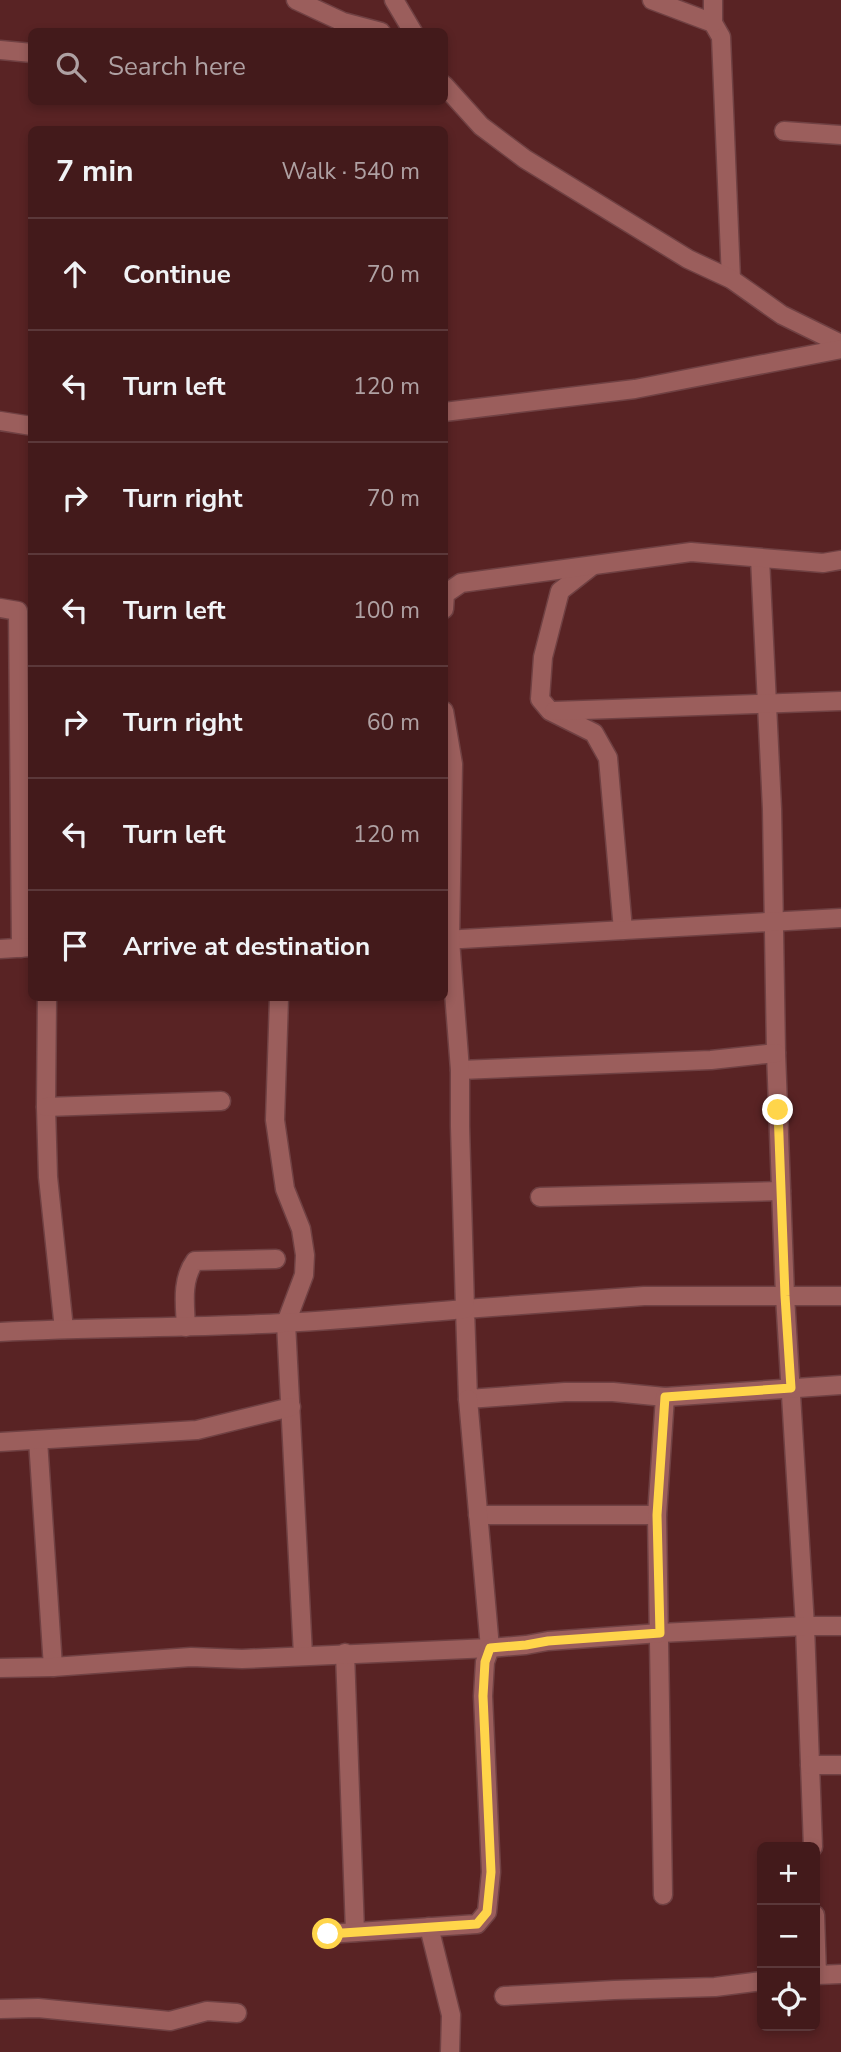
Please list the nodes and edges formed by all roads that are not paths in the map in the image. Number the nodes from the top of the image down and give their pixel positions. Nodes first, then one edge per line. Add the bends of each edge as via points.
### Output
1 (296, 0) edge
2 (394, 0) edge
3 (652, 0) edge
4 (713, 0) edge
5 (712, 23) junction
6 (366, 28) edge
7 (411, 28) edge
8 (0, 50) edge
9 (28, 53) edge
10 (448, 91) edge
11 (784, 131) dead end
12 (841, 135) edge
13 (731, 279) junction
14 (841, 347) edge
15 (448, 412) edge
16 (0, 421) edge
17 (28, 424) edge
18 (760, 558) junction
19 (841, 560) edge
20 (592, 566) junction
21 (448, 592) edge
22 (0, 608) edge
23 (841, 701) edge
24 (767, 703) junction
25 (550, 711) junction
26 (448, 735) edge
27 (448, 911) edge
28 (841, 918) edge
29 (773, 921) junction
30 (623, 930) junction
31 (448, 940) edge
32 (26, 948) edge
33 (0, 949) edge
34 (448, 950) edge
35 (47, 1001) edge
36 (279, 1001) edge
37 (776, 1053) junction
38 (460, 1070) junction
39 (221, 1101) dead end
40 (46, 1107) junction
41 (781, 1191) junction
42 (540, 1197) dead end
43 (276, 1259) dead end
44 (785, 1296) junction
45 (841, 1296) edge
46 (465, 1309) junction
47 (286, 1323) junction
48 (186, 1327) junction
49 (64, 1329) junction
50 (0, 1332) edge
51 (841, 1385) edge
52 (791, 1388) junction
53 (665, 1397) junction
54 (468, 1399) junction
55 (291, 1407) junction
56 (38, 1440) junction
57 (0, 1442) edge
58 (478, 1514) junction
59 (657, 1515) junction
60 (805, 1626) junction
61 (841, 1626) edge
62 (660, 1633) junction
63 (490, 1648) junction
64 (345, 1653) junction
65 (303, 1655) junction
66 (53, 1667) junction
67 (0, 1668) edge
68 (810, 1765) junction
69 (841, 1765) edge
70 (813, 1842) edge
71 (663, 1895) dead end
72 (429, 1927) junction
73 (355, 1932) junction
74 (328, 1934) dead end
75 (841, 1974) edge
76 (820, 1975) edge
77 (757, 1982) edge
78 (504, 1996) dead end
79 (0, 2009) edge
80 (237, 2013) dead end
81 (450, 2052) edge

1 - 6 street
2 - 7 street
3 - 5 street
4 - 5 street
5 - 13 street via 721,37
8 - 9 street
10 - 13 street via 481,126 525,159 688,259
11 - 12 street
13 - 14 street via 782,315
14 - 15 street via 635,389
16 - 17 street
18 - 19 street
18 - 20 street via 691,552
18 - 24 street
20 - 21 street via 461,583
20 - 25 street via 560,591 543,657 540,699
22 - 32 street via 19,611
23 - 24 street
24 - 25 street
24 - 29 street
25 - 30 street via 594,733 608,758
26 - 27 street via 453,764
28 - 29 street
29 - 30 street
29 - 37 street
30 - 31 street
32 - 33 street
34 - 38 street
35 - 40 street
36 - 47 street via 275,1120 285,1189 301,1229 305,1255 304,1275
37 - 38 street
37 - 41 street
38 - 46 street
39 - 40 street
40 - 49 street via 48,1177
41 - 42 street
41 - 44 street
43 - 48 street via 195,1261 185,1284
44 - 45 street
44 - 46 street via 645,1296
44 - 52 street
46 - 47 street
46 - 54 street
47 - 48 street
47 - 55 street
48 - 49 street
49 - 50 street
51 - 52 street
52 - 53 street
52 - 60 street
53 - 54 street via 577,1392
53 - 59 street
54 - 58 street
55 - 56 street via 197,1430
55 - 65 street
56 - 57 street
56 - 66 street
58 - 59 street
58 - 63 street
59 - 62 street
60 - 61 street
60 - 62 street
60 - 68 street
62 - 63 street
62 - 71 street
63 - 64 street
63 - 72 street via 483,1696 491,1872 487,1912 477,1924
64 - 65 street
64 - 73 street
65 - 66 street
66 - 67 street
68 - 69 street
68 - 70 street
72 - 73 street
72 - 81 street via 451,2015
73 - 74 street
75 - 76 street
77 - 78 street
79 - 80 street via 38,2008 170,2021 207,2011

